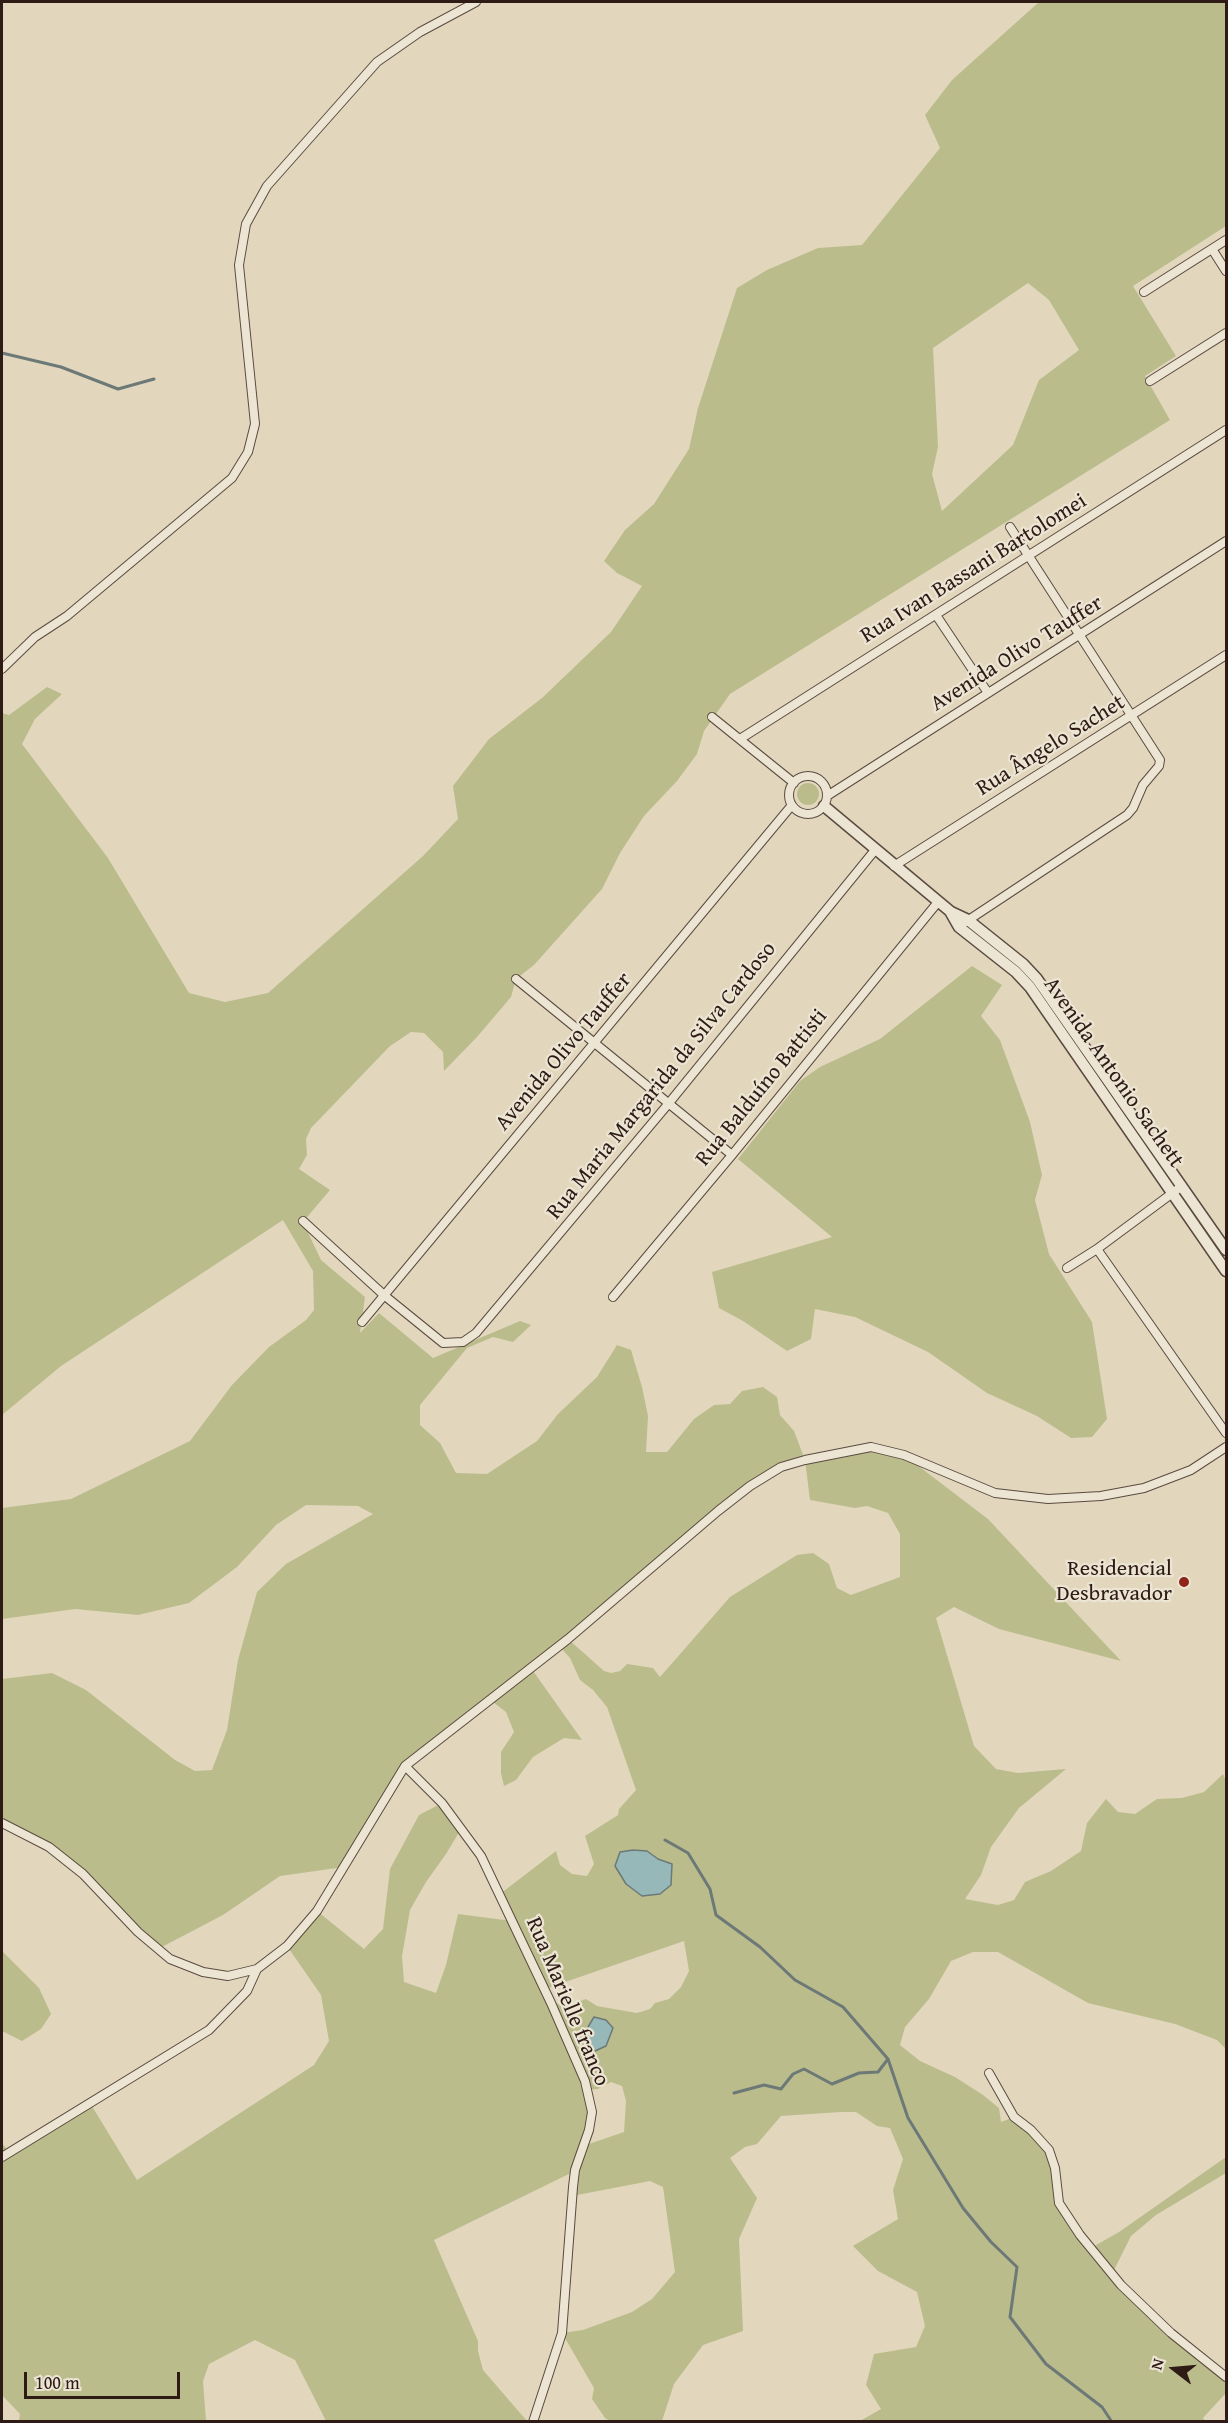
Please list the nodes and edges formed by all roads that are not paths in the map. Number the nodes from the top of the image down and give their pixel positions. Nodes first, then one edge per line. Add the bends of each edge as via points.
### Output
1 (476, 2) edge
2 (1227, 240) edge
3 (1212, 249) junction
4 (1227, 272) edge
5 (1144, 292) dead end
6 (1227, 333) edge
7 (1150, 381) dead end
8 (1227, 430) edge
9 (1010, 527) dead end
10 (1227, 542) edge
11 (1028, 556) junction
12 (936, 615) junction
13 (1079, 635) junction
14 (1227, 656) edge
15 (2, 669) edge
16 (988, 693) junction
17 (1131, 716) junction
18 (712, 717) dead end
19 (740, 739) junction
20 (794, 783) junction
21 (825, 801) junction
22 (792, 805) junction
23 (875, 850) junction
24 (894, 866) junction
25 (938, 902) junction
26 (964, 923) junction
27 (516, 979) dead end
28 (596, 1042) junction
29 (669, 1103) junction
30 (732, 1155) junction
31 (1178, 1189) junction
32 (1201, 1212) junction
33 (1191, 1219) junction
34 (303, 1221) dead end
35 (1097, 1250) junction
36 (1227, 1250) edge
37 (1067, 1268) dead end
38 (1227, 1271) edge
39 (385, 1296) junction
40 (613, 1297) dead end
41 (362, 1322) dead end
42 (1227, 1433) edge
43 (1227, 1447) edge
44 (405, 1766) junction
45 (2, 1823) edge
46 (257, 1969) junction
47 (989, 2073) dead end
48 (2, 2157) edge
49 (1227, 2377) edge
50 (533, 2421) edge

1 - 15 street via 420,32 377,62 267,186 246,224 239,265 255,424 248,452 232,478 68,616 35,637
2 - 3 street
3 - 4 street
3 - 5 street
6 - 7 street
8 - 11 street, Rua Ivan Bassani Bartolomei
9 - 11 street
10 - 13 street, Avenida Olivo Tauffer
11 - 12 street, Rua Ivan Bassani Bartolomei
11 - 13 street
12 - 16 street
12 - 19 street, Rua Ivan Bassani Bartolomei
13 - 16 street, Avenida Olivo Tauffer
13 - 17 street
14 - 17 street, Rua Ângelo Sachet
16 - 21 street, Avenida Olivo Tauffer
17 - 24 street, Rua Ângelo Sachet
17 - 26 street via 1160,760 1133,808
18 - 19 street
19 - 20 street
20 - 21 street via 808,776 816,777 822,782
20 - 22 street via 790,793
21 - 22 street via 818,811 804,813
21 - 23 street, Avenida Antonio Sachett
22 - 28 street, Avenida Olivo Tauffer
23 - 24 street, Avenida Antonio Sachett
23 - 29 street, Rua Maria Margarida da Silva Cardoso
24 - 25 street, Avenida Antonio Sachett
25 - 26 street, Avenida Antonio Sachett
25 - 30 street, Rua Balduíno Battisti
26 - 31 street, Avenida Antonio Sachett via 1016,972 1073,1039
27 - 28 street
28 - 29 street
28 - 39 street, Avenida Olivo Tauffer
29 - 30 street
29 - 39 street, Rua Maria Margarida da Silva Cardoso via 476,1333 463,1342 443,1343
30 - 40 street, Rua Balduíno Battisti
31 - 32 street, Avenida Antonio Sachett
31 - 33 street, Avenida Antonio Sachett
31 - 35 street
32 - 33 street
32 - 36 street, Avenida Antonio Sachett
33 - 38 street, Avenida Antonio Sachett
34 - 39 street
35 - 37 street
35 - 42 street
39 - 41 street, Avenida Olivo Tauffer
43 - 44 street via 1191,1470 1144,1488 1101,1496 1048,1499 995,1493 904,1455 871,1447 781,1467 718,1511 568,1639
44 - 46 street via 317,1911 287,1946
44 - 50 street, Rua Marielle franco via 442,1803 481,1856 585,2081 592,2112 590,2130 575,2170 562,2333
45 - 46 street via 49,1847 83,1874 138,1932 170,1959 203,1972 228,1976
46 - 48 street via 247,1991 209,2030
47 - 49 street via 1014,2117 1049,2150 1059,2203 1086,2241 1171,2333

